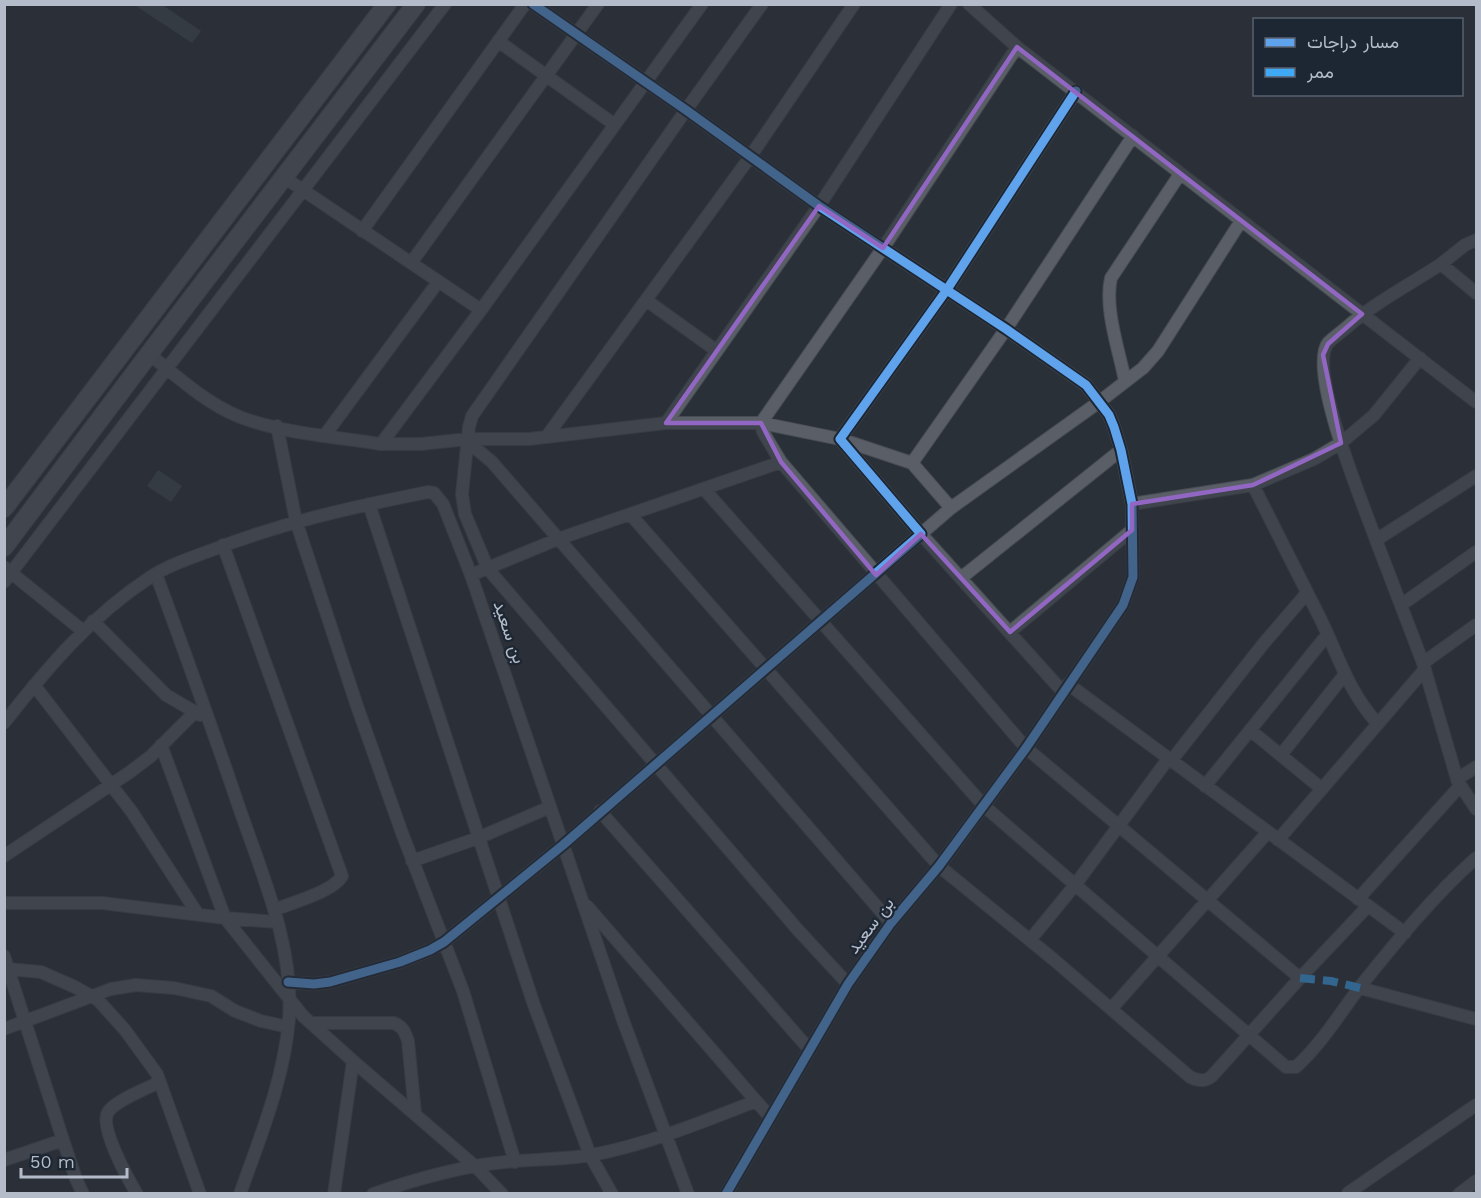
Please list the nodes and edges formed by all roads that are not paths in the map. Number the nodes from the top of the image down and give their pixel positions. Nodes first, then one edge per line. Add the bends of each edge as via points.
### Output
1 (387, 4) edge
2 (416, 4) edge
3 (445, 4) edge
4 (525, 4) edge
5 (533, 4) edge
6 (598, 4) edge
7 (702, 4) edge
8 (762, 4) edge
9 (854, 4) edge
10 (951, 4) edge
11 (969, 4) edge
12 (575, 35) junction
13 (498, 41) junction
14 (1017, 47) junction
15 (547, 75) junction
16 (646, 83) junction
17 (1076, 91) junction
18 (686, 110) junction
19 (615, 125) junction
20 (1132, 136) junction
21 (750, 157) junction
22 (1180, 174) junction
23 (285, 178) junction
24 (303, 191) junction
25 (819, 206) junction
26 (1241, 220) junction
27 (362, 231) junction
28 (1476, 240) edge
29 (883, 248) junction
30 (411, 263) junction
31 (1441, 264) junction
32 (438, 282) junction
33 (946, 291) junction
34 (1476, 293) edge
35 (646, 300) junction
36 (481, 310) junction
37 (1362, 314) junction
38 (1006, 329) junction
39 (717, 351) junction
40 (149, 354) junction
41 (1420, 358) junction
42 (166, 368) junction
43 (1125, 381) junction
44 (1099, 402) junction
45 (1476, 402) edge
46 (666, 423) junction
47 (760, 423) junction
48 (277, 426) junction
49 (324, 435) junction
50 (548, 436) junction
51 (840, 439) junction
52 (468, 441) junction
53 (1341, 443) junction
54 (381, 444) junction
55 (1121, 450) junction
56 (781, 462) junction
57 (912, 463) junction
58 (1476, 476) edge
59 (1253, 485) junction
60 (704, 489) junction
61 (369, 504) junction
62 (1132, 504) junction
63 (4, 508) edge
64 (951, 508) junction
65 (630, 514) junction
66 (296, 520) junction
67 (1132, 530) junction
68 (921, 534) junction
69 (558, 539) junction
70 (1376, 540) junction
71 (223, 545) junction
72 (4, 547) edge
73 (1476, 552) edge
74 (488, 569) junction
75 (7, 574) edge
76 (156, 574) junction
77 (471, 575) junction
78 (876, 575) junction
79 (961, 578) junction
80 (1307, 593) junction
81 (1401, 605) junction
82 (93, 621) junction
83 (821, 622) junction
84 (1476, 625) edge
85 (83, 631) junction
86 (1010, 632) junction
87 (1327, 635) junction
88 (1424, 666) junction
89 (766, 669) junction
90 (1345, 674) junction
91 (34, 685) junction
92 (1066, 688) junction
93 (195, 712) junction
94 (711, 716) junction
95 (209, 719) junction
96 (4, 723) edge
97 (1378, 724) junction
98 (1250, 730) junction
99 (161, 745) junction
100 (1026, 748) junction
101 (1281, 755) junction
102 (1170, 760) junction
103 (655, 763) junction
104 (1476, 767) edge
105 (1458, 782) junction
106 (112, 785) junction
107 (1205, 786) junction
108 (1322, 789) junction
109 (984, 806) junction
110 (550, 807) junction
111 (1476, 809) edge
112 (600, 810) junction
113 (1118, 826) junction
114 (1273, 836) junction
115 (478, 838) junction
116 (563, 844) junction
117 (4, 856) edge
118 (1476, 858) edge
119 (412, 861) junction
120 (939, 866) junction
121 (1075, 885) junction
122 (498, 897) junction
123 (582, 901) junction
124 (1208, 901) junction
125 (1363, 902) junction
126 (4, 903) edge
127 (196, 913) junction
128 (275, 916) junction
129 (225, 918) junction
130 (891, 923) junction
131 (1405, 933) junction
132 (1030, 940) junction
133 (444, 942) junction
134 (4, 956) edge
135 (1158, 956) junction
136 (8, 969) junction
137 (1300, 978) junction
138 (288, 982) junction
139 (848, 984) junction
140 (1360, 988) junction
141 (92, 996) junction
142 (289, 1000) junction
143 (1111, 1009) junction
144 (1476, 1019) edge
145 (24, 1022) junction
146 (311, 1023) junction
147 (288, 1028) junction
148 (4, 1029) edge
149 (1250, 1035) junction
150 (809, 1049) junction
151 (353, 1061) junction
152 (160, 1082) junction
153 (756, 1101) junction
154 (1476, 1105) edge
155 (415, 1113) junction
156 (770, 1116) junction
157 (666, 1136) junction
158 (63, 1140) junction
159 (590, 1155) junction
160 (4, 1160) edge
161 (515, 1162) junction
162 (476, 1167) junction
163 (1476, 1181) edge
164 (382, 1192) edge
165 (1348, 1193) edge
166 (83, 1194) edge
167 (137, 1194) edge
168 (200, 1194) edge
169 (240, 1194) edge
170 (334, 1194) edge
171 (502, 1194) edge
172 (612, 1194) edge
173 (688, 1194) edge
174 (726, 1194) edge
175 (1458, 1194) edge

1 - 63 main road
2 - 23 main road
3 - 24 street
4 - 13 street
5 - 12 street, بن سعيد
6 - 12 street
7 - 16 street
8 - 18 street
9 - 21 street
10 - 25 street
11 - 14 street
12 - 15 street
12 - 16 street, بن سعيد
13 - 15 street
13 - 27 street
14 - 17 street
14 - 29 street
15 - 19 street
15 - 30 street
16 - 18 street, بن سعيد
16 - 19 street
17 - 20 street
17 - 33 street
18 - 21 street, بن سعيد
18 - 52 street, بن سعيد via 472,416
19 - 36 street
20 - 22 street
20 - 38 street
21 - 25 street, بن سعيد
21 - 35 street
22 - 26 street
22 - 43 street via 1111,278 1110,307
23 - 24 street
23 - 40 main road
24 - 27 street
24 - 42 street
25 - 29 street, بن سعيد
25 - 39 street
26 - 37 street
26 - 43 street via 1158,351
27 - 30 street
28 - 31 street
29 - 33 street, بن سعيد
29 - 47 street
30 - 32 street
31 - 34 street
31 - 37 street
32 - 36 street
32 - 49 street
33 - 38 street, بن سعيد
33 - 51 street
35 - 39 street
35 - 50 street
36 - 54 street
37 - 41 street
37 - 53 street via 1328,344 1323,355 1324,376
38 - 44 street, بن سعيد via 1086,385
38 - 57 street
39 - 46 street
40 - 42 street
40 - 72 main road
41 - 45 street
41 - 53 street via 1374,415
42 - 48 street via 239,416
42 - 75 street via 113,442
43 - 44 street
44 - 55 street, بن سعيد via 1114,427
44 - 64 street
46 - 47 street
46 - 50 street
47 - 51 street
47 - 56 street
48 - 49 street
48 - 66 street
49 - 54 street
50 - 52 street
51 - 57 street
51 - 68 street
52 - 54 street
52 - 69 street, بن سعيد via 492,462
52 - 74 street, بن سعيد via 462,494
53 - 59 street
53 - 70 street
55 - 62 street, بن سعيد
55 - 79 street
56 - 60 street
56 - 78 street
57 - 64 street
58 - 70 street
59 - 62 street
59 - 80 street
60 - 65 street
60 - 83 street
61 - 66 street
61 - 77 street, بن سعيد via 428,492 438,495
61 - 115 street
62 - 67 street, بن سعيد
64 - 68 street
65 - 69 street
65 - 89 street
66 - 71 street
66 - 119 street
67 - 86 street
67 - 92 street, بن سعيد via 1133,577 1129,593
68 - 78 street
68 - 79 street
69 - 74 street
69 - 94 street, بن سعيد
70 - 81 street
71 - 76 street
71 - 128 street via 342,876 333,886
73 - 81 street
74 - 77 street
74 - 103 street, بن سعيد
75 - 85 street
76 - 82 street
76 - 95 street
77 - 110 street, بن سعيد
78 - 83 street
78 - 100 street
79 - 86 street
80 - 87 street
80 - 102 street
81 - 88 street
82 - 85 street
82 - 93 street via 166,695
83 - 89 street
83 - 109 street
84 - 88 street
85 - 91 street
86 - 92 street
87 - 90 street
87 - 98 street
88 - 97 street
88 - 105 street
89 - 94 street
89 - 120 street
90 - 97 street via 1357,699
90 - 101 street
91 - 96 street
91 - 106 street
92 - 100 street, بن سعيد
92 - 102 street
93 - 95 street
93 - 99 street
94 - 103 street
94 - 130 street, بن سعيد
95 - 128 street
97 - 108 street
98 - 101 street
98 - 107 street
99 - 106 street
99 - 129 street
100 - 109 street, بن سعيد
100 - 113 street
101 - 108 street
102 - 107 street
102 - 113 street
103 - 112 street
103 - 139 street, بن سعيد
104 - 105 street
105 - 111 street
105 - 125 street
106 - 117 street
106 - 127 street
107 - 114 street
108 - 114 street
109 - 120 street, بن سعيد
109 - 121 street
110 - 115 street
110 - 116 street, بن سعيد
112 - 116 street
112 - 150 street
113 - 121 street
113 - 124 street
114 - 124 street
114 - 125 street
115 - 119 street
115 - 122 street
116 - 122 street
116 - 123 street, بن سعيد
118 - 131 street
119 - 133 street
120 - 130 street, بن سعيد
120 - 132 street
121 - 132 street
121 - 135 street
122 - 133 street
122 - 159 street
123 - 153 street
123 - 157 street, بن سعيد
124 - 135 street
124 - 137 street
125 - 131 street
125 - 137 street
126 - 127 street via 102,903
127 - 129 street
128 - 129 street
128 - 138 street
129 - 142 street
130 - 139 street, بن سعيد
131 - 140 street
132 - 143 street
133 - 138 street via 400,962 330,982
133 - 161 street via 463,991
134 - 136 street
135 - 143 street
135 - 149 street
136 - 141 street via 48,975
136 - 145 street
137 - 149 street
138 - 142 street
139 - 150 street, بن سعيد
140 - 144 street
140 - 149 street via 1296,1067 1283,1065
141 - 145 street
141 - 147 street via 136,985 174,988 211,996 235,1011
141 - 152 street via 125,1030
142 - 146 street
142 - 147 street
143 - 149 street via 1190,1077 1201,1081 1212,1076
145 - 148 street
145 - 158 street
146 - 151 street
146 - 155 street via 400,1026 408,1041
147 - 169 street via 270,1109
150 - 156 street, بن سعيد
151 - 155 street
151 - 170 street
152 - 167 street via 116,1104 105,1120
152 - 168 street
153 - 156 street
153 - 157 street
154 - 165 street
155 - 162 street
156 - 174 street, بن سعيد
157 - 159 street
157 - 173 street, بن سعيد
158 - 160 street
158 - 166 street
159 - 161 street
159 - 172 street
161 - 162 street
162 - 164 street
162 - 171 street
163 - 175 street

